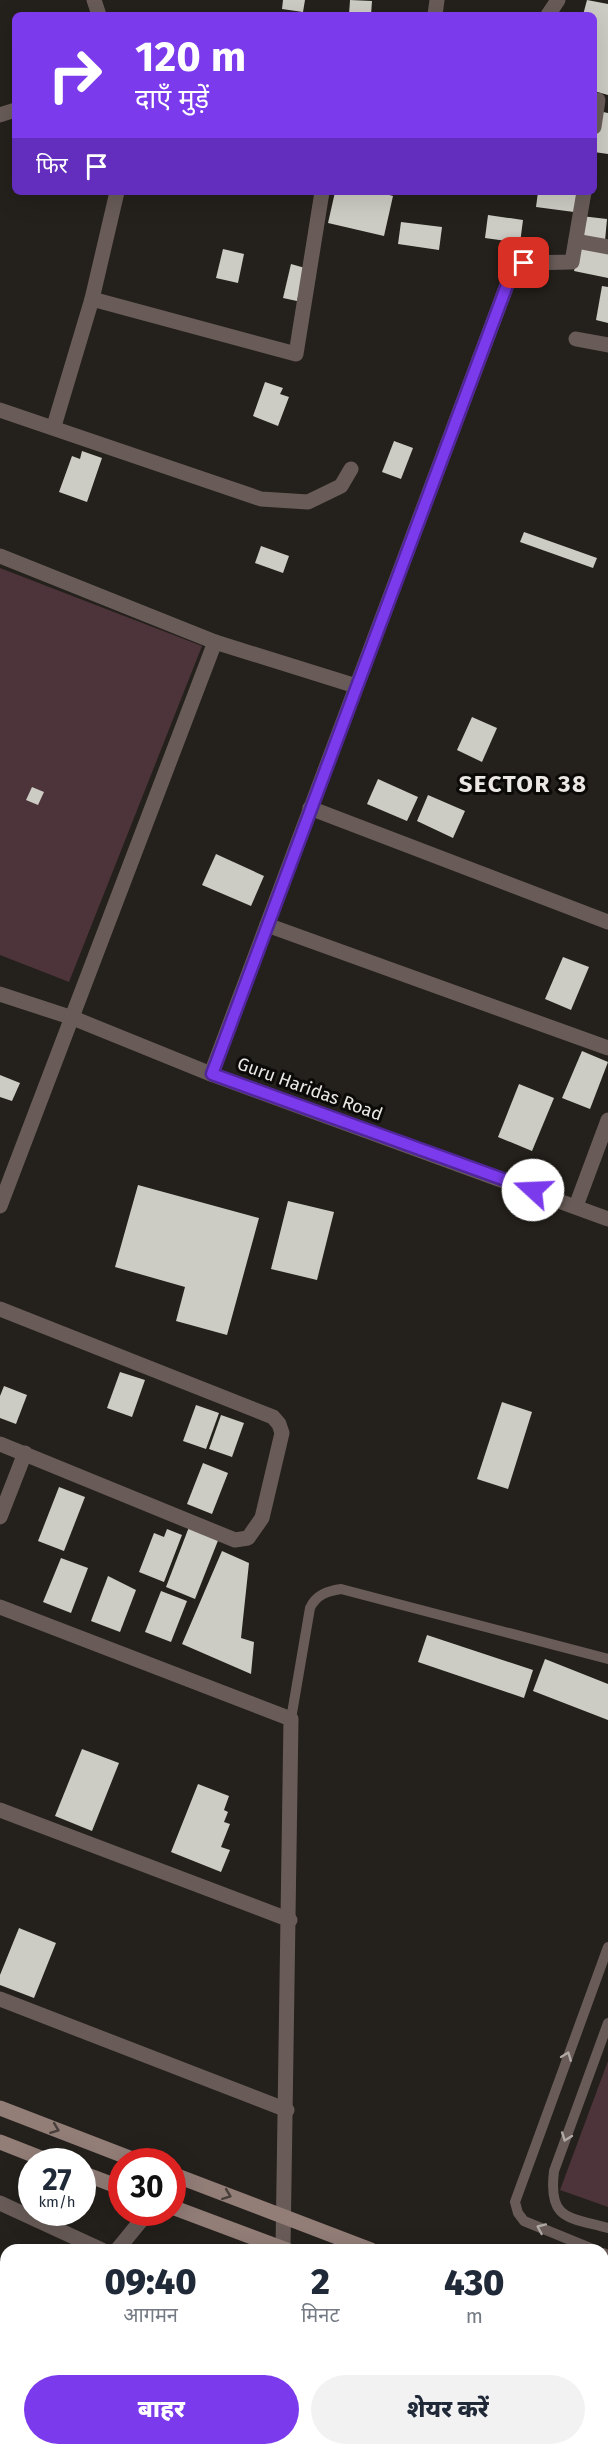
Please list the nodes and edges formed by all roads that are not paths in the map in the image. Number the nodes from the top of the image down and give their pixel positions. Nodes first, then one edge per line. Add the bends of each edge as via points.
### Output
1 (564, 0) edge
2 (574, 0) edge
3 (598, 100) dead end
4 (597, 107) edge
5 (116, 195) edge
6 (322, 195) edge
7 (584, 195) edge
8 (576, 241) junction
9 (608, 247) edge
10 (92, 299) junction
11 (576, 339) dead end
12 (608, 345) edge
13 (0, 410) edge
14 (54, 426) junction
15 (351, 470) dead end
16 (0, 556) edge
17 (215, 642) junction
18 (356, 686) junction
19 (310, 808) junction
20 (608, 922) edge
21 (267, 925) junction
22 (0, 994) edge
23 (72, 1018) junction
24 (608, 1048) edge
25 (212, 1074) junction
26 (608, 1120) edge
27 (0, 1206) edge
28 (576, 1206) junction
29 (608, 1219) edge
30 (0, 1309) edge
31 (0, 1444) edge
32 (25, 1453) junction
33 (0, 1517) edge
34 (0, 1607) edge
35 (607, 1657) edge
36 (291, 1719) junction
37 (0, 1810) edge
38 (290, 1920) junction
39 (608, 1947) edge
40 (0, 1999) edge
41 (608, 2023) edge
42 (0, 2108) edge
43 (287, 2110) junction
44 (0, 2142) edge
45 (18, 2149) edge
46 (108, 2150) edge
47 (186, 2179) edge
48 (0, 2203) edge
49 (186, 2212) edge
50 (284, 2217) junction
51 (137, 2226) edge
52 (608, 2228) edge
53 (89, 2244) edge
54 (122, 2244) edge
55 (272, 2244) edge
56 (285, 2244) edge
57 (355, 2244) edge
58 (580, 2244) edge

1 - 2 street
3 - 4 street
5 - 10 street
6 - 10 street via 296,354
7 - 8 street
8 - 9 street
8 - 18 street via 572,262 524,263 510,277
10 - 14 street
11 - 12 street
13 - 14 street
14 - 15 street via 261,499 308,502 341,486
16 - 17 street
17 - 18 street
17 - 23 street
18 - 19 street
19 - 20 street
19 - 21 street
21 - 24 street
21 - 25 street
22 - 23 street, Guru Haridas Road
23 - 25 street, Guru Haridas Road
23 - 27 street
25 - 28 street, Guru Haridas Road
26 - 28 street
28 - 29 street, Guru Haridas Road
30 - 32 street via 273,1418 282,1433 262,1518 248,1538 235,1540
31 - 32 street
32 - 33 street
34 - 36 street
35 - 36 lane via 341,1589 328,1591 313,1600 310,1608
36 - 38 street
37 - 38 street
38 - 43 street
58 -> 39 lane via 524,2221 514,2202
40 - 43 street
41 -> 52 lane via 554,2171 551,2189 559,2211
42 -> 46 main road
43 - 50 street
44 - 45 main road
47 -> 50 main road
48 - 53 street
49 - 55 main road
50 - 56 street
50 - 57 main road
51 - 54 street

